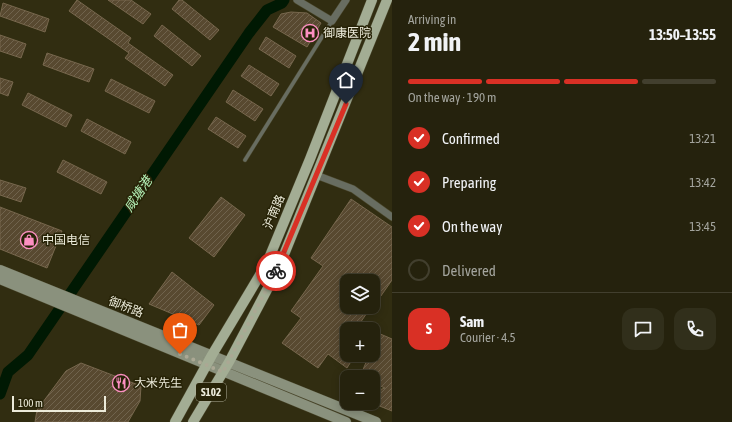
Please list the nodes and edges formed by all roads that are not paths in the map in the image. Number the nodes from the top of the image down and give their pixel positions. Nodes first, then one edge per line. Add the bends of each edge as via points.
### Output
1 (297, 0) edge
2 (346, 0) edge
3 (372, 0) edge
4 (386, 0) edge
5 (332, 21) junction
6 (245, 160) dead end
7 (316, 175) junction
8 (392, 216) edge
9 (0, 270) edge
10 (0, 279) edge
11 (42, 292) junction
12 (89, 311) junction
13 (212, 355) junction
14 (229, 362) junction
15 (207, 365) junction
16 (223, 372) junction
17 (175, 422) edge
18 (193, 422) edge
19 (346, 422) edge
20 (376, 422) edge

1 - 5 street
2 - 5 street
3 - 13 main road, 沪南路 / S102 via 267,263
4 - 7 main road, 沪南路 / S102
5 - 6 lane
7 - 8 street via 353,189
7 - 14 main road, 沪南路 / S102 via 279,267
9 - 11 main road, 御桥路
10 - 11 main road, 御桥路
11 - 12 main road, 御桥路
12 - 13 main road, 御桥路
12 - 15 main road, 御桥路
13 - 14 main road, 御桥路
13 - 15 main road, 沪南路 / S102
14 - 16 main road, 沪南路 / S102
14 - 20 main road, 御桥路
15 - 16 main road, 御桥路
15 - 17 main road, 沪南路 / S102
16 - 18 main road, 沪南路 / S102
16 - 19 main road, 御桥路

